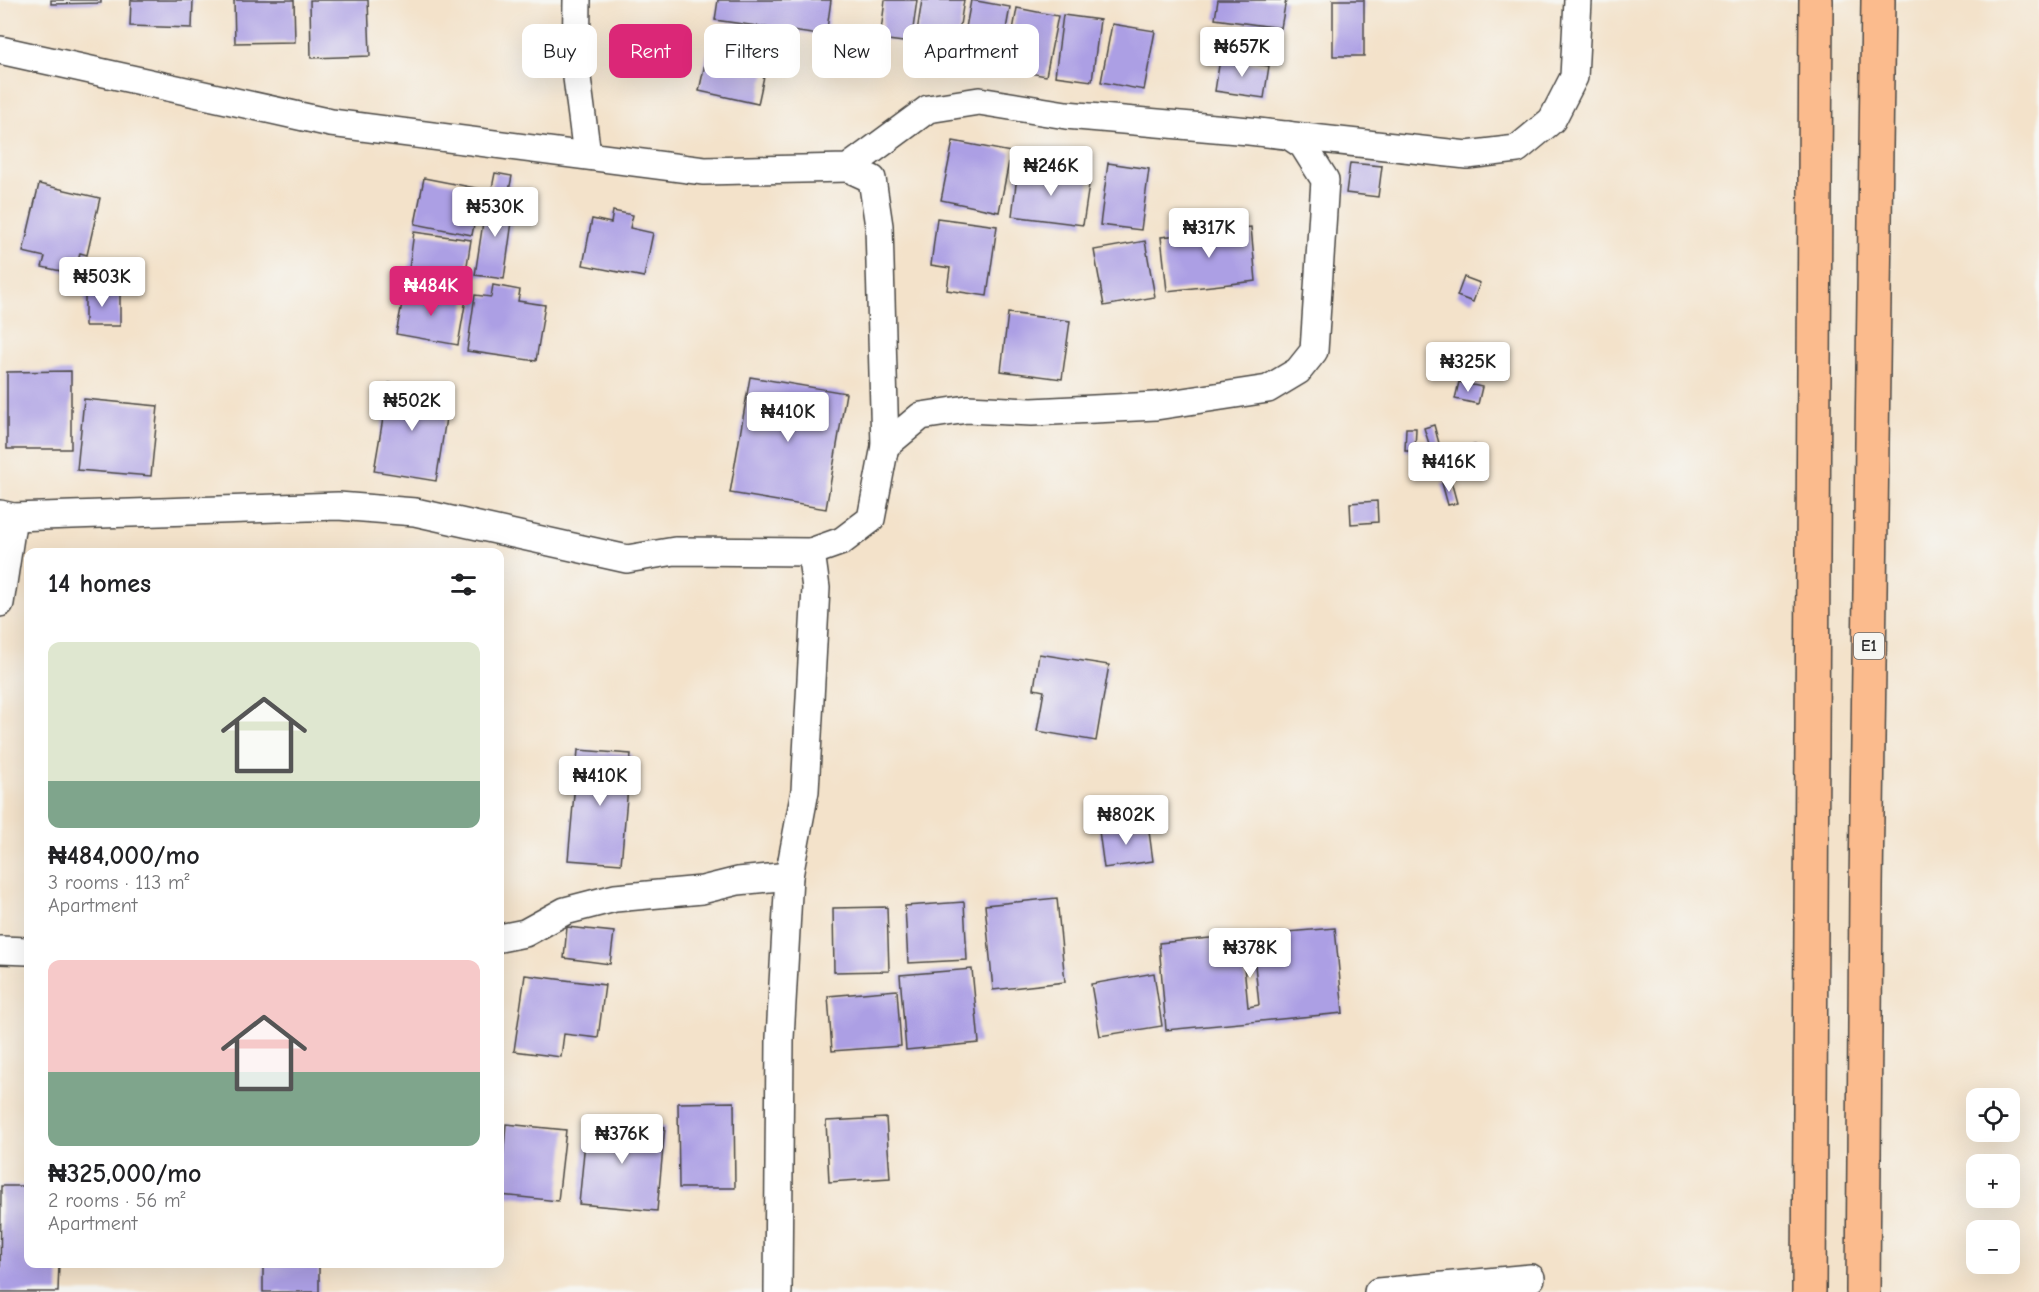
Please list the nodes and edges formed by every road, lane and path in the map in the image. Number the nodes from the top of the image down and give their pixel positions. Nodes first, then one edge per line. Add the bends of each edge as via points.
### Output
1 (577, 0) edge
2 (1578, 0) edge
3 (1816, 0) edge
4 (1878, 0) edge
5 (0, 50) edge
6 (1288, 135) junction
7 (586, 155) junction
8 (848, 168) junction
9 (885, 446) junction
10 (7, 516) edge
11 (811, 552) junction
12 (0, 603) edge
13 (789, 876) junction
14 (504, 937) edge
15 (0, 950) edge
16 (24, 951) edge
17 (1531, 1278) dead end
18 (778, 1292) edge
19 (1377, 1292) edge
20 (1809, 1292) edge
21 (1863, 1292) edge

1 - 7 street via 576,70
2 - 6 street via 1574,77 1552,120 1516,149 1467,155
3 - 20 highway
4 - 21 highway, E1
5 - 7 street via 331,123
6 - 8 street via 1066,115 980,101 928,109
6 - 9 street via 1303,146 1325,180 1314,351 1298,371 1268,389 1156,406 1032,412 967,409 921,416
7 - 8 street via 704,171
8 - 9 street via 872,179 879,226
9 - 11 street via 871,519 842,541
10 - 11 street via 339,506 415,512 627,559 675,551
10 - 12 street
11 - 13 street via 816,588 805,791
13 - 14 street via 615,898 566,911 525,933
13 - 18 street via 780,1038
15 - 16 street
17 - 19 street

